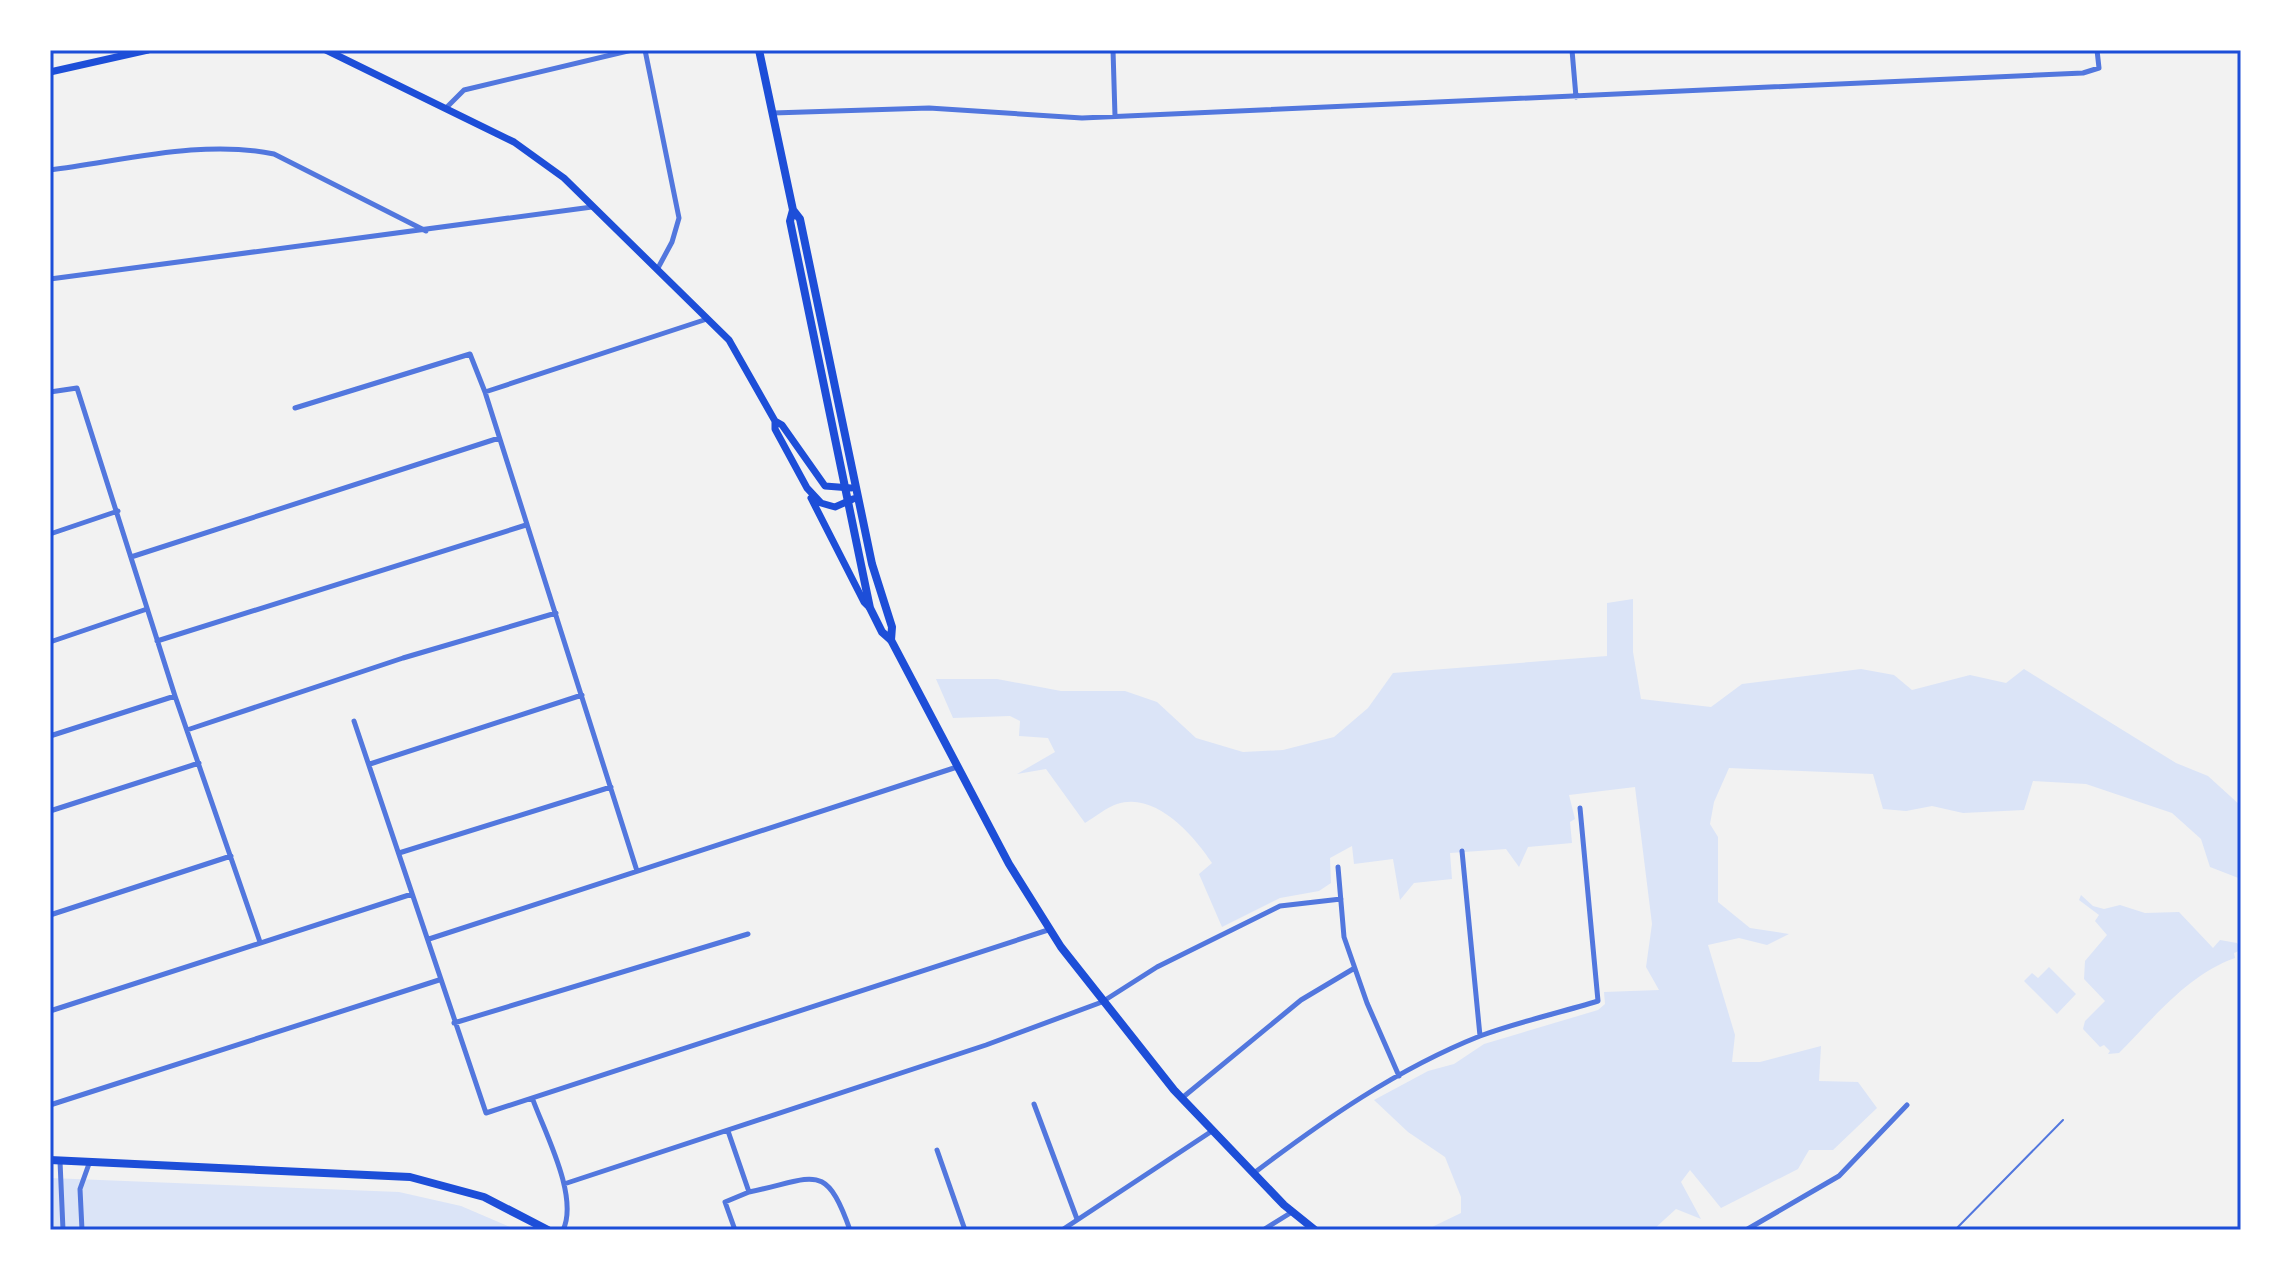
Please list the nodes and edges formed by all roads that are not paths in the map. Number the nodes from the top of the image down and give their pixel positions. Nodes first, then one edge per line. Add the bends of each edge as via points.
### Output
1 (148, 50) edge
2 (326, 50) edge
3 (632, 50) edge
4 (645, 50) edge
5 (759, 50) edge
6 (1113, 50) edge
7 (1572, 50) edge
8 (2097, 50) edge
9 (50, 72) edge
10 (1576, 97) junction
11 (446, 108) junction
12 (773, 113) junction
13 (1115, 116) junction
14 (50, 170) edge
15 (593, 207) junction
16 (793, 210) junction
17 (427, 231) junction
18 (658, 268) junction
19 (50, 279) edge
20 (708, 319) junction
21 (50, 392) edge
22 (485, 392) junction
23 (295, 408) dead end
24 (775, 421) junction
25 (499, 438) junction
26 (807, 488) junction
27 (843, 489) junction
28 (857, 492) junction
29 (846, 503) junction
30 (118, 511) junction
31 (526, 525) junction
32 (50, 534) edge
33 (131, 557) junction
34 (870, 608) junction
35 (147, 609) junction
36 (556, 613) junction
37 (891, 640) junction
38 (157, 641) junction
39 (50, 642) edge
40 (582, 695) junction
41 (175, 696) junction
42 (354, 721) dead end
43 (187, 730) junction
44 (50, 736) edge
45 (199, 763) junction
46 (369, 764) junction
47 (958, 766) junction
48 (611, 787) junction
49 (1580, 808) dead end
50 (50, 811) edge
51 (1462, 851) dead end
52 (399, 853) junction
53 (231, 856) junction
54 (1338, 867) dead end
55 (637, 871) junction
56 (412, 894) junction
57 (1341, 899) junction
58 (50, 915) edge
59 (1048, 930) junction
60 (748, 934) dead end
61 (429, 939) junction
62 (260, 942) junction
63 (1353, 969) junction
64 (439, 980) junction
65 (1102, 1002) junction
66 (50, 1011) edge
67 (454, 1023) junction
68 (1480, 1036) junction
69 (1399, 1076) junction
70 (1181, 1098) junction
71 (533, 1100) junction
72 (1034, 1104) dead end
73 (50, 1105) edge
74 (1907, 1105) dead end
75 (2063, 1120) dead end
76 (728, 1131) junction
77 (1213, 1131) junction
78 (937, 1150) dead end
79 (50, 1160) edge
80 (60, 1160) junction
81 (90, 1161) junction
82 (1253, 1173) junction
83 (564, 1184) junction
84 (749, 1192) junction
85 (1292, 1212) junction
86 (1077, 1219) junction
87 (63, 1230) edge
88 (82, 1230) edge
89 (548, 1230) edge
90 (563, 1230) edge
91 (735, 1230) edge
92 (850, 1230) edge
93 (965, 1230) edge
94 (1062, 1230) edge
95 (1263, 1230) edge
96 (1315, 1230) edge
97 (1746, 1230) edge
98 (1955, 1230) edge

1 - 9 main road
2 - 11 main road
3 - 11 street via 464,90
4 - 18 street via 679,218
5 - 12 main road
6 - 13 street
7 - 10 street
8 - 10 street via 2097,69 2083,73
10 - 13 street
11 - 15 main road via 534,155
12 - 13 street via 929,108
12 - 16 main road
14 - 17 street via 208,149 257,151 274,154
15 - 17 street
15 - 18 main road
16 - 27 main road via 790,221
16 - 28 main road via 800,219
17 - 19 street
18 - 20 main road
20 - 22 street
20 - 24 main road via 737,353
21 - 30 street via 77,388
22 - 23 street via 470,354
22 - 25 street
24 - 26 main road
24 - 27 main road via 825,486
25 - 31 street
25 - 33 street
26 - 29 main road via 828,506
26 - 34 main road
27 - 28 main road
27 - 29 main road
28 - 29 main road
28 - 37 main road
29 - 34 main road
30 - 32 street
30 - 33 street
31 - 36 street
31 - 38 street
33 - 35 street
34 - 37 main road
35 - 38 street
35 - 39 street
36 - 40 street
36 - 43 street
37 - 47 main road
38 - 41 street
40 - 46 street
40 - 48 street
41 - 43 street
41 - 44 street
42 - 46 street
43 - 45 street
45 - 50 street
45 - 53 street
46 - 52 street
47 - 55 street
47 - 59 main road
48 - 52 street
48 - 55 street
49 - 68 street via 1598,1001
51 - 68 street
52 - 56 street
53 - 58 street
53 - 62 street
54 - 57 street
55 - 61 street
56 - 61 street
56 - 62 street
57 - 63 street
57 - 65 street via 1280,906 1157,967
59 - 65 main road
59 - 71 street
60 - 67 street
61 - 64 street
62 - 66 street
63 - 69 street
63 - 70 street via 1301,1000
64 - 67 street
64 - 73 street
65 - 70 main road
65 - 76 street
67 - 71 street via 486,1113
68 - 69 street
69 - 82 street via 1335,1112
70 - 77 main road
71 - 83 street
72 - 86 street
74 - 97 street via 1839,1176
75 - 98 lane
76 - 83 street
76 - 84 street
77 - 82 main road
77 - 86 street
78 - 93 street
79 - 80 main road
80 - 81 main road
80 - 87 street
81 - 88 street via 80,1189
81 - 89 main road via 410,1177 476,1194
82 - 85 main road
83 - 90 street via 570,1217
84 - 91 street via 725,1202
84 - 92 street via 818,1178 837,1194
85 - 95 street
85 - 96 main road
86 - 94 street

